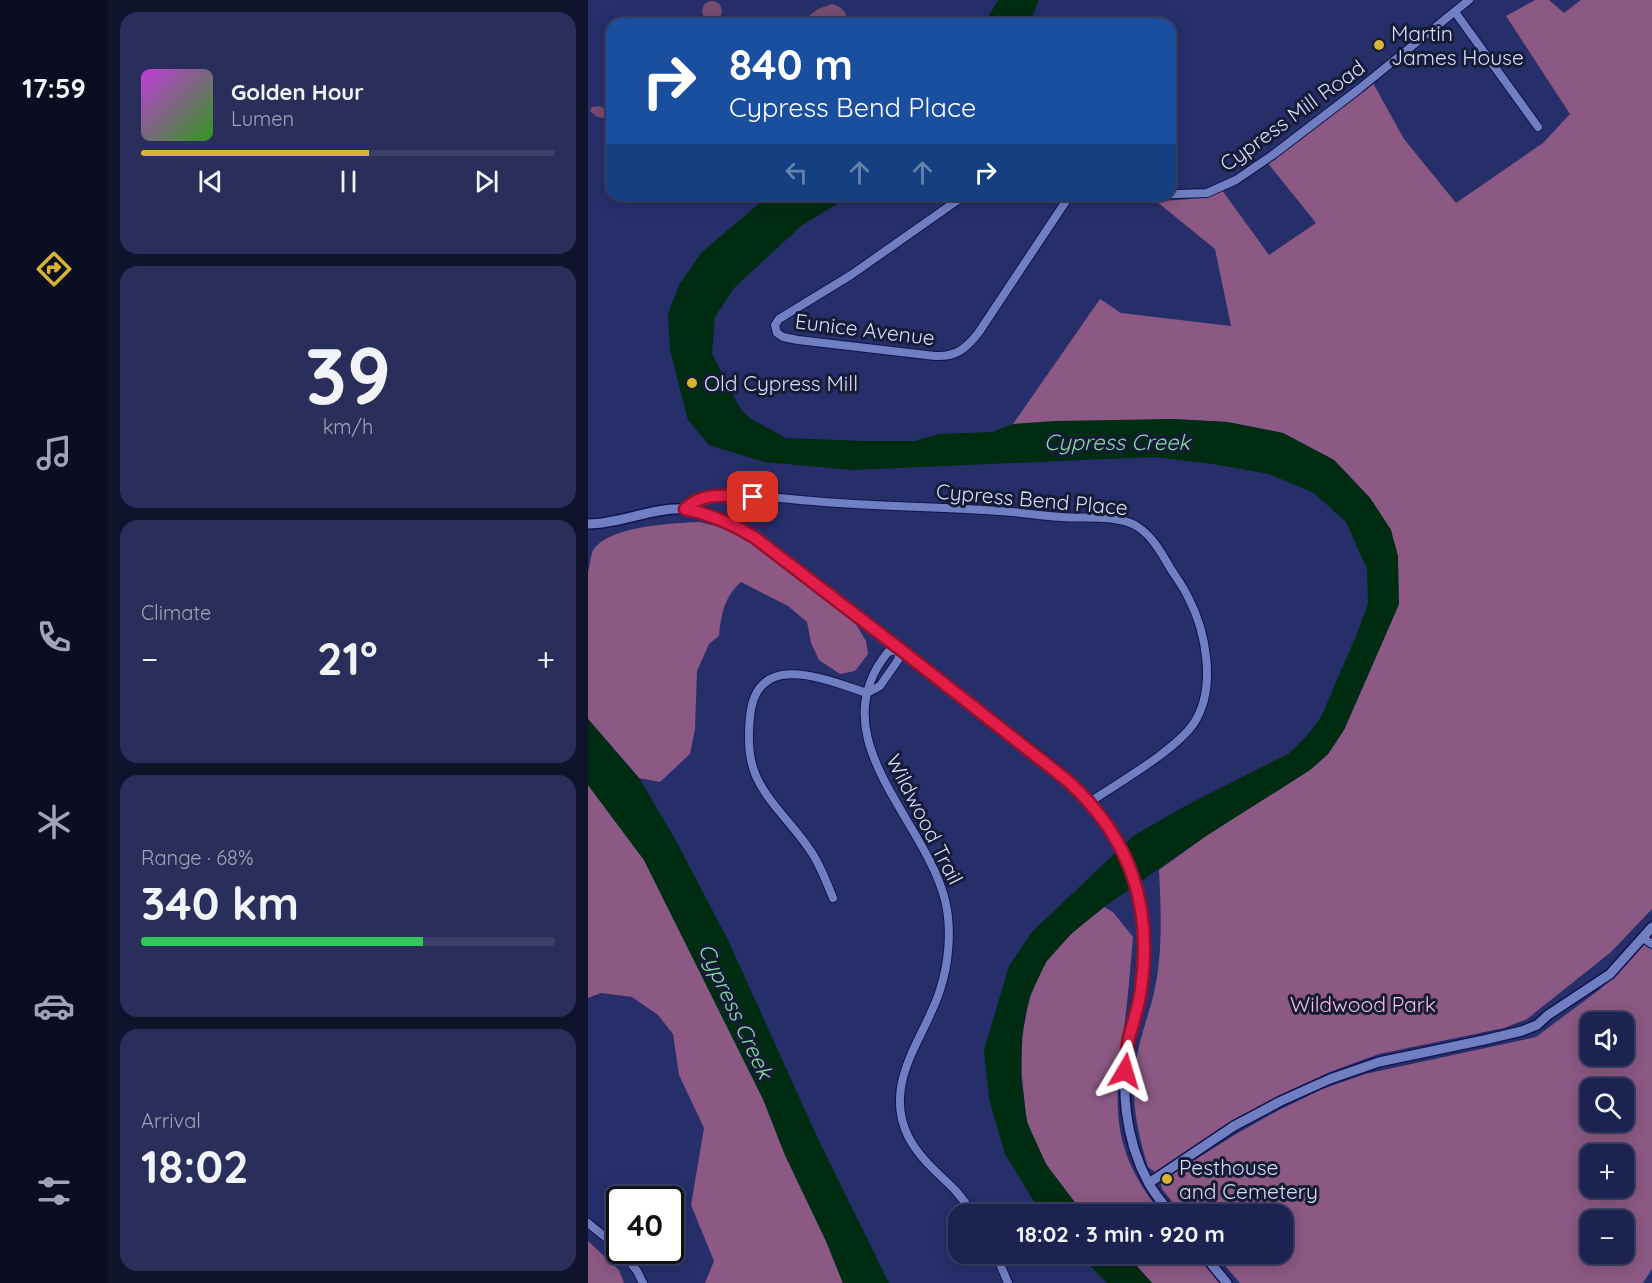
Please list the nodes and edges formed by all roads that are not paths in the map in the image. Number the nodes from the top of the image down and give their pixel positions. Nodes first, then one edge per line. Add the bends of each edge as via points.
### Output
1 (1469, 0) edge
2 (1455, 12) junction
3 (1538, 127) dead end
4 (1176, 194) edge
5 (956, 201) edge
6 (1066, 201) edge
7 (685, 509) junction
8 (588, 524) edge
9 (900, 649) junction
10 (867, 693) junction
11 (1090, 802) junction
12 (833, 898) dead end
13 (1652, 927) edge
14 (1643, 938) junction
15 (1652, 945) edge
16 (1149, 1183) junction
17 (966, 1204) edge
18 (1164, 1204) edge
19 (588, 1223) edge
20 (606, 1238) edge
21 (631, 1264) edge
22 (1000, 1264) edge
23 (1211, 1264) edge
24 (643, 1283) edge
25 (1008, 1283) edge
26 (1227, 1283) edge

1 - 2 street, Cypress Mill Road
2 - 3 street
2 - 4 street, Cypress Mill Road via 1236,180 1207,193
5 - 6 street, Eunice Avenue via 779,319 775,325 777,333 798,340 935,356 957,354 979,332
7 - 8 street
7 - 9 street via 712,515 754,537
7 - 11 street, Cypress Bend Place via 698,498 736,496 1002,511 1109,520 1138,527 1159,549 1188,597 1208,662 1207,685 1202,707 1185,734
9 - 10 street via 898,660 880,686
9 - 10 street, Wildwood Trail via 888,652 878,664
9 - 11 street
10 - 12 street via 818,678 781,675 766,680 751,705 749,751 755,774 765,794 812,853
10 - 17 street, Wildwood Trail via 867,738 876,768 936,874 948,925 948,958 941,989 907,1062 900,1085 901,1109 907,1134 924,1161
11 - 16 street via 1118,842 1131,869 1141,909 1145,937 1141,990 1129,1041 1125,1092 1133,1148
13 - 14 street
14 - 15 street
14 - 16 street via 1610,974 1537,1025 1474,1043 1379,1062 1330,1079 1234,1126
16 - 18 street
19 - 20 street
21 - 24 street
22 - 25 street
23 - 26 street

